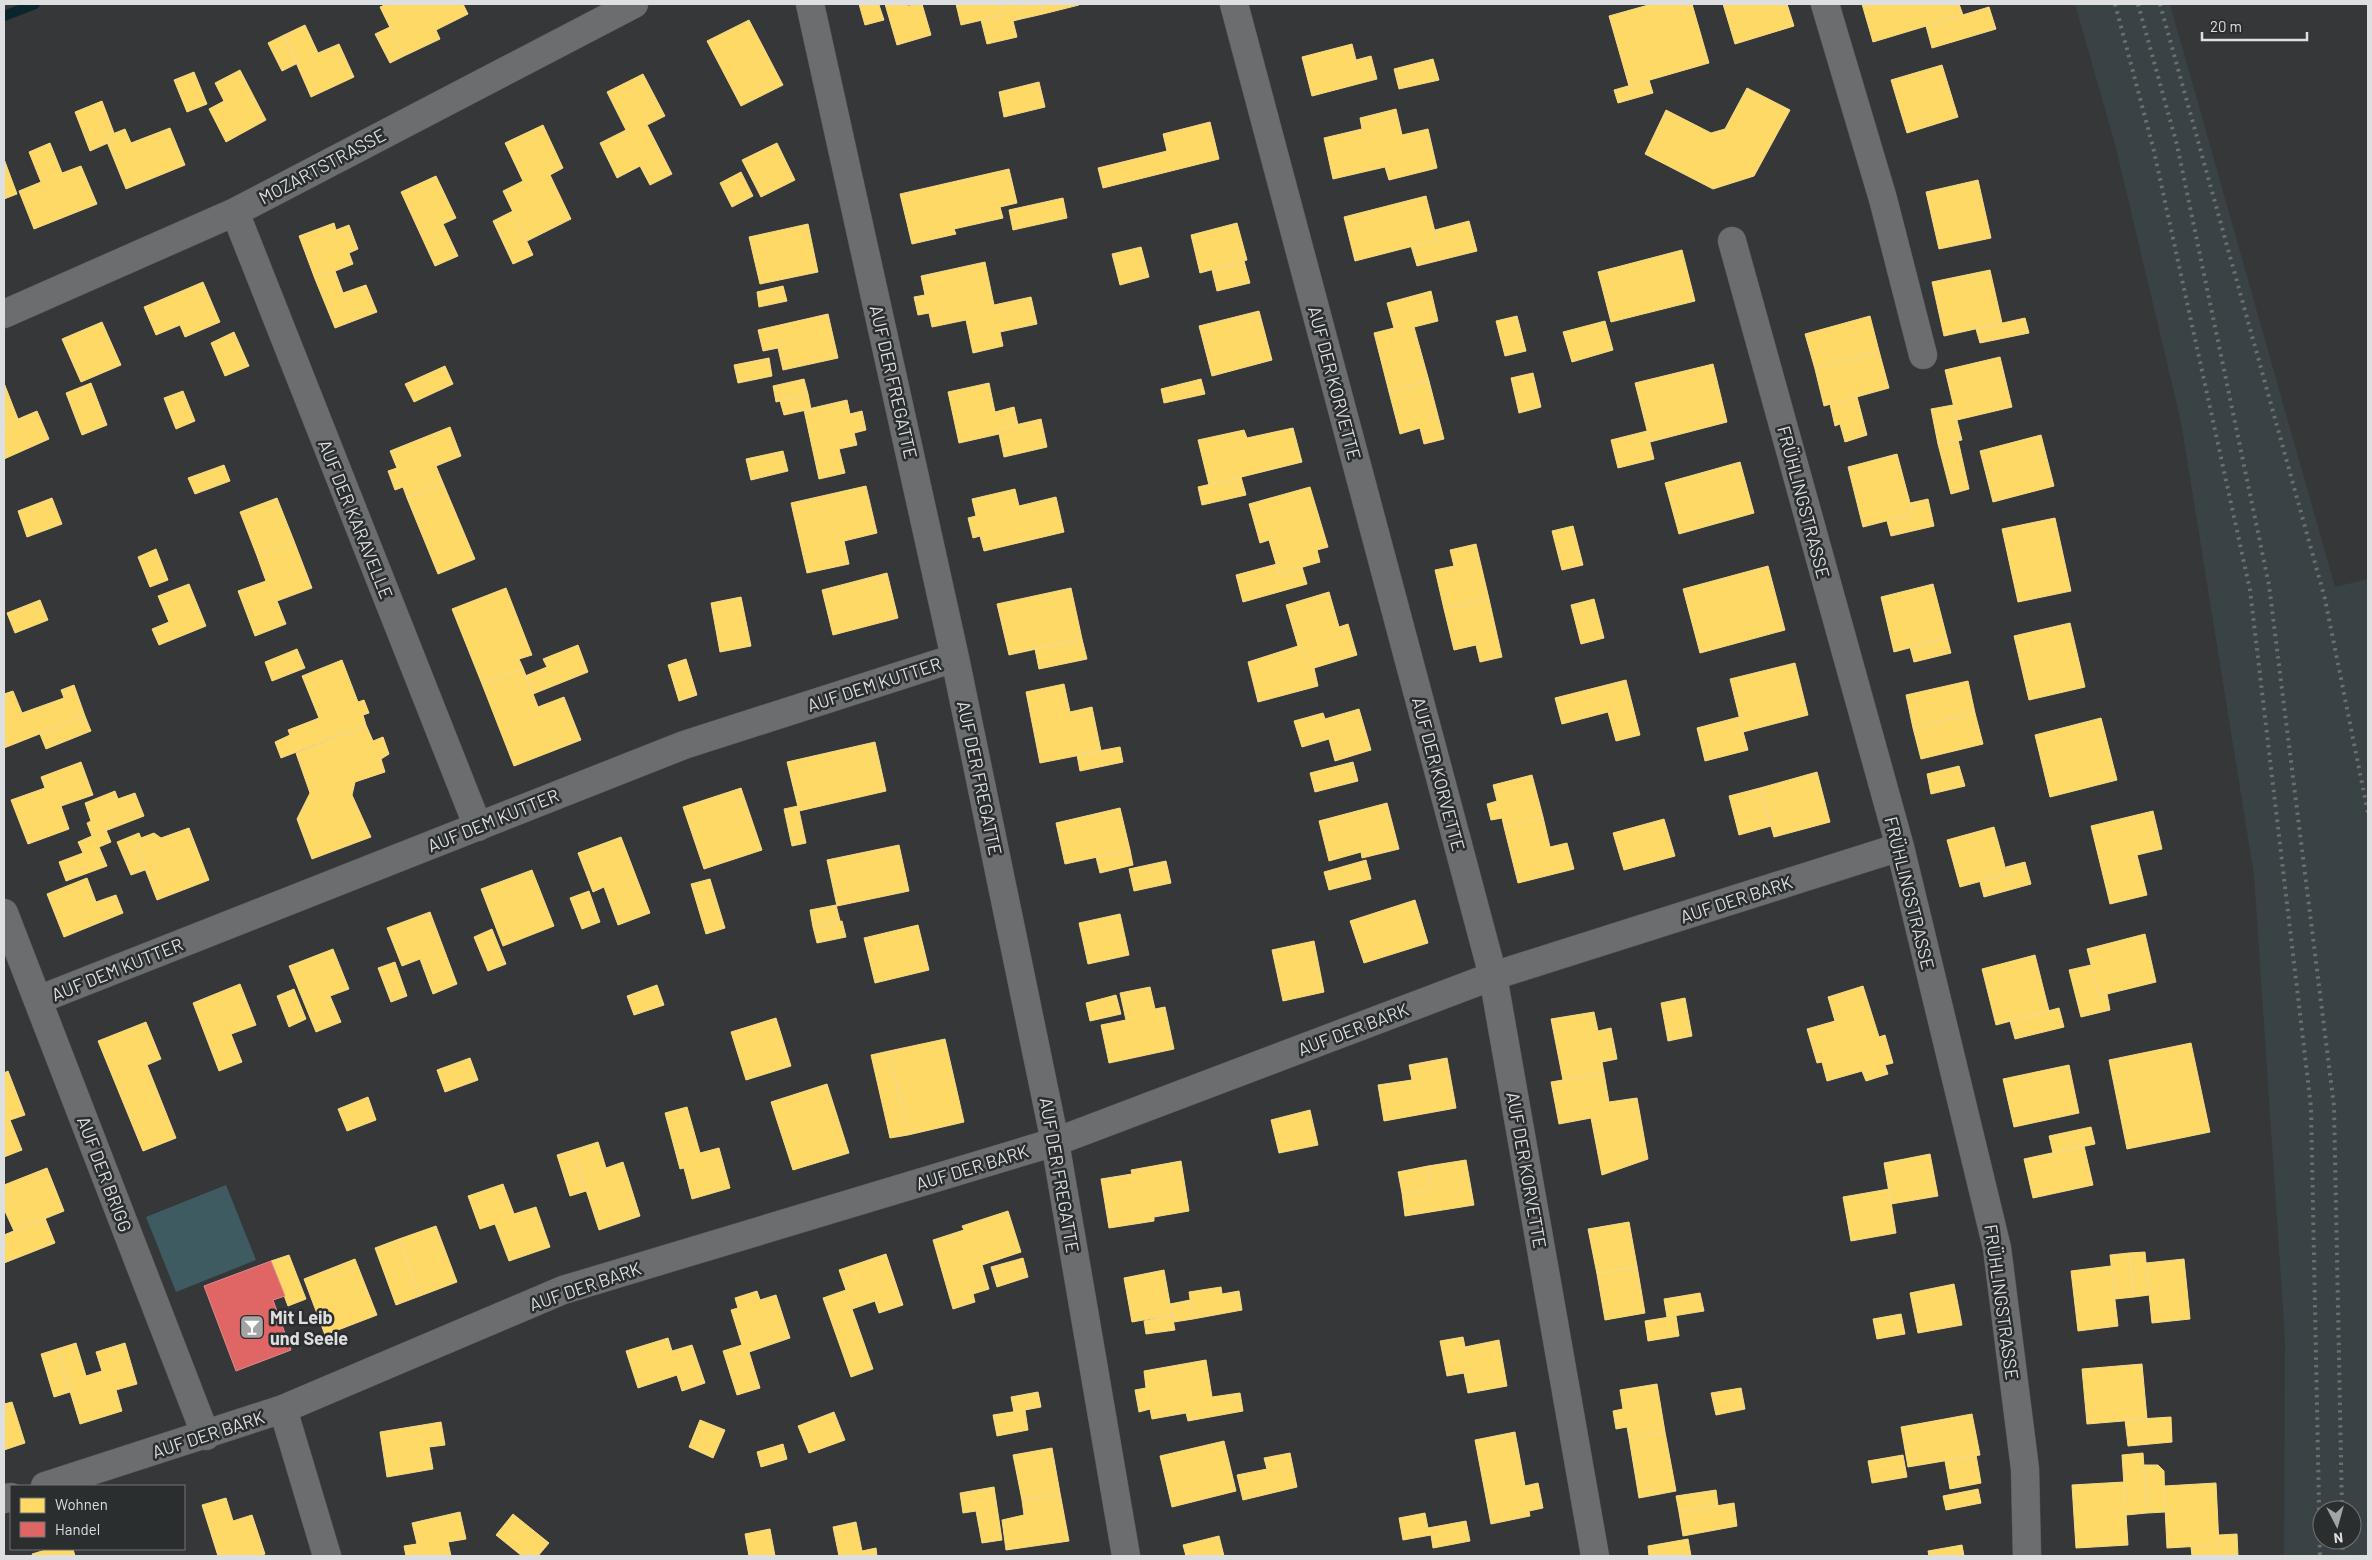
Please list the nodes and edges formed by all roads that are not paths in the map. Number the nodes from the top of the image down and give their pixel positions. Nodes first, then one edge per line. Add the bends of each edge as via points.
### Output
1 (634, 4) edge
2 (810, 4) edge
3 (1234, 4) edge
4 (1825, 4) edge
5 (235, 212) junction
6 (1732, 241) dead end
7 (4, 314) edge
8 (1923, 355) dead end
9 (955, 658) junction
10 (478, 827) junction
11 (1900, 846) junction
12 (4, 912) edge
13 (1493, 976) junction
14 (38, 1000) junction
15 (1055, 1142) junction
16 (283, 1409) junction
17 (206, 1436) junction
18 (48, 1485) edge
19 (327, 1556) edge
20 (1126, 1556) edge
21 (1595, 1556) edge
22 (2027, 1556) edge

1 - 5 street, MOZARTSTRASSE
2 - 9 street, AUF DER FREGATTE
3 - 13 street, AUF DER KORVETTE
4 - 8 street via 1883,198
5 - 7 street, MOZARTSTRASSE
5 - 10 street, AUF DER KARAVELLE
6 - 11 street, FRÜHLINGSTRASSE
9 - 10 street, AUF DEM KUTTER via 684,745
9 - 15 street, AUF DER FREGATTE
10 - 14 street, AUF DEM KUTTER
11 - 13 street, AUF DER BARK
11 - 22 street, FRÜHLINGSTRASSE via 1997,1248 2025,1469
12 - 14 street, AUF DER BRIGG
13 - 15 street, AUF DER BARK
13 - 21 street, AUF DER KORVETTE
14 - 17 street, AUF DER BRIGG
15 - 16 street, AUF DER BARK via 563,1290
15 - 20 street, AUF DER FREGATTE
16 - 17 street, AUF DER BARK
16 - 19 street
17 - 18 street, AUF DER BARK

